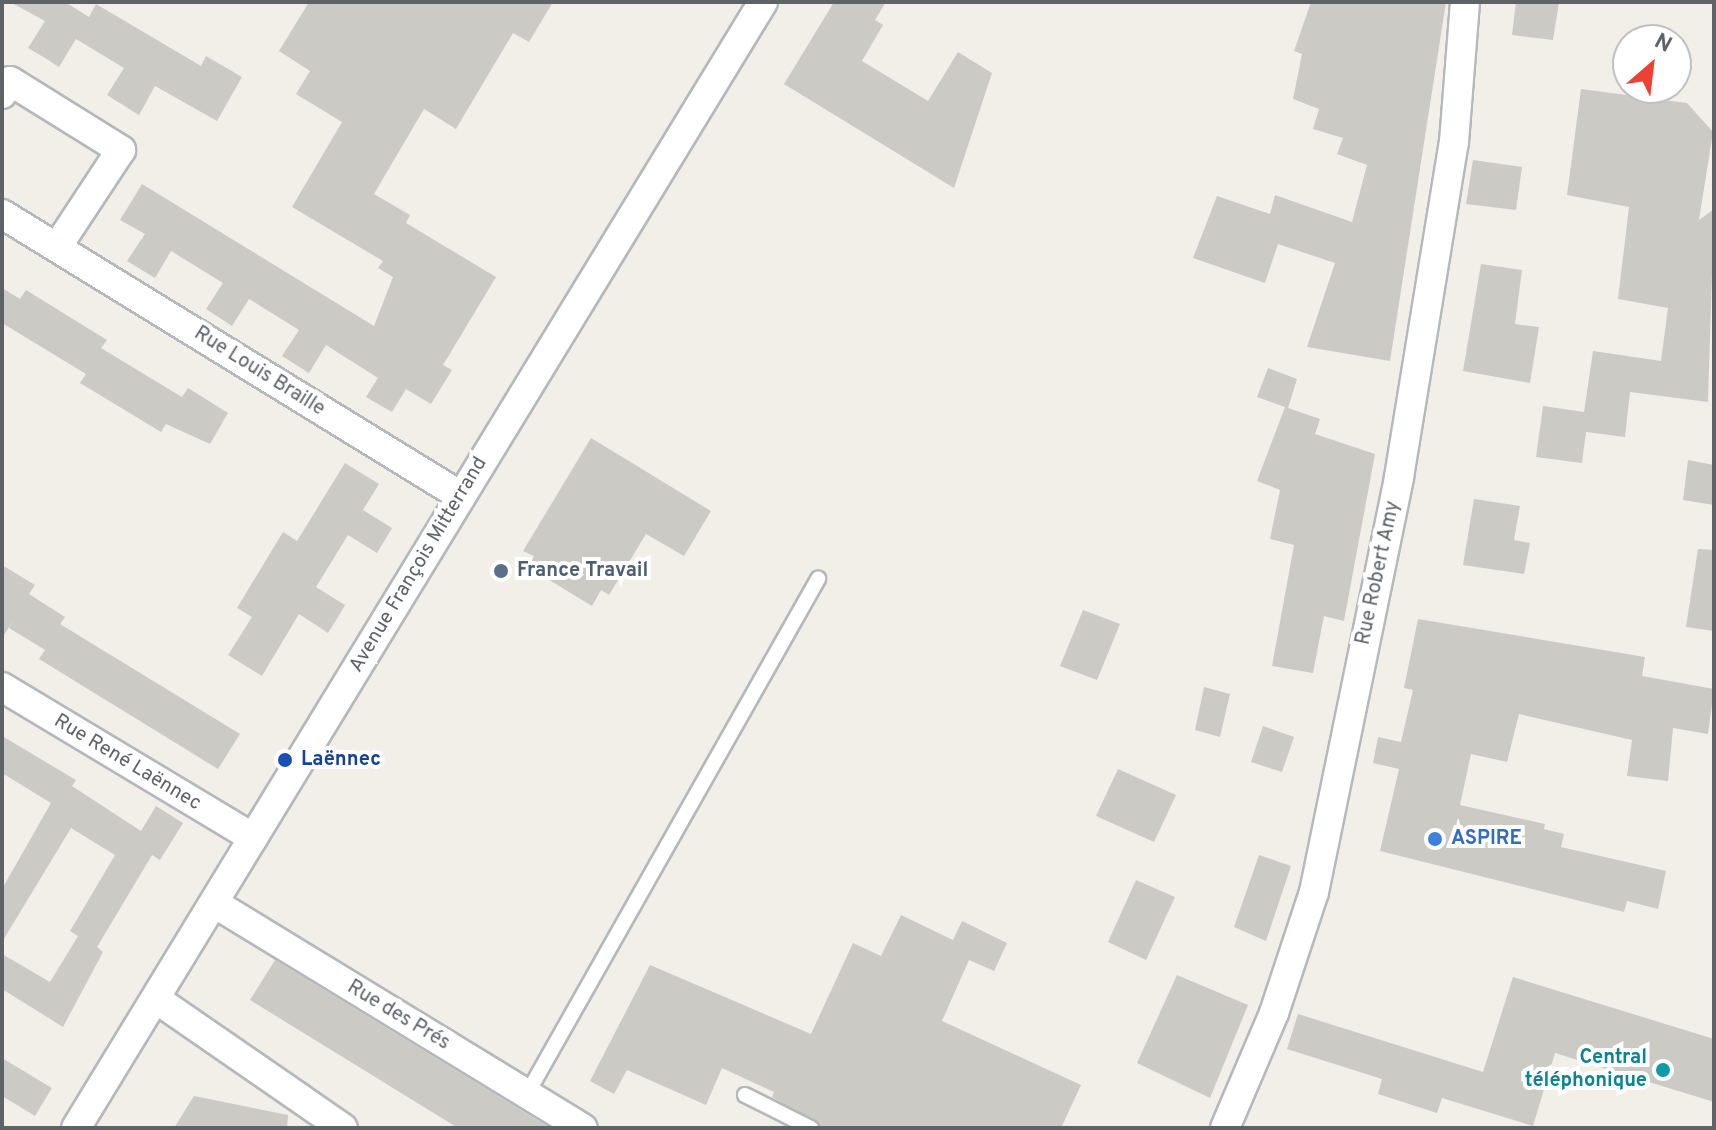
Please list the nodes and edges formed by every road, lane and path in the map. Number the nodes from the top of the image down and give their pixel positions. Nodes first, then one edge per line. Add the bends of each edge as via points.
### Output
1 (763, 2) edge
2 (1465, 2) edge
3 (2, 94) edge
4 (2, 214) edge
5 (57, 247) junction
6 (461, 496) junction
7 (818, 579) dead end
8 (2, 687) edge
9 (253, 838) junction
10 (214, 903) junction
11 (156, 999) junction
12 (527, 1094) junction
13 (745, 1095) dead end
14 (76, 1128) edge
15 (343, 1128) edge
16 (583, 1128) edge
17 (811, 1128) edge
18 (1225, 1128) edge

1 - 6 street, Avenue François Mitterrand
2 - 18 street, Rue Robert Amy via 1454,142 1401,462 1314,892 1274,1013
3 - 5 street via 10,81 121,150
4 - 5 street, Rue Louis Braille
5 - 6 street, Rue Louis Braille
6 - 9 street, Avenue François Mitterrand
7 - 12 lane
8 - 9 street, Rue René Laënnec
9 - 10 street, Avenue François Mitterrand
10 - 11 street, Avenue François Mitterrand
10 - 12 street, Rue des Prés
11 - 14 street, Avenue François Mitterrand
11 - 15 street
12 - 16 street, Rue des Prés
13 - 17 lane

